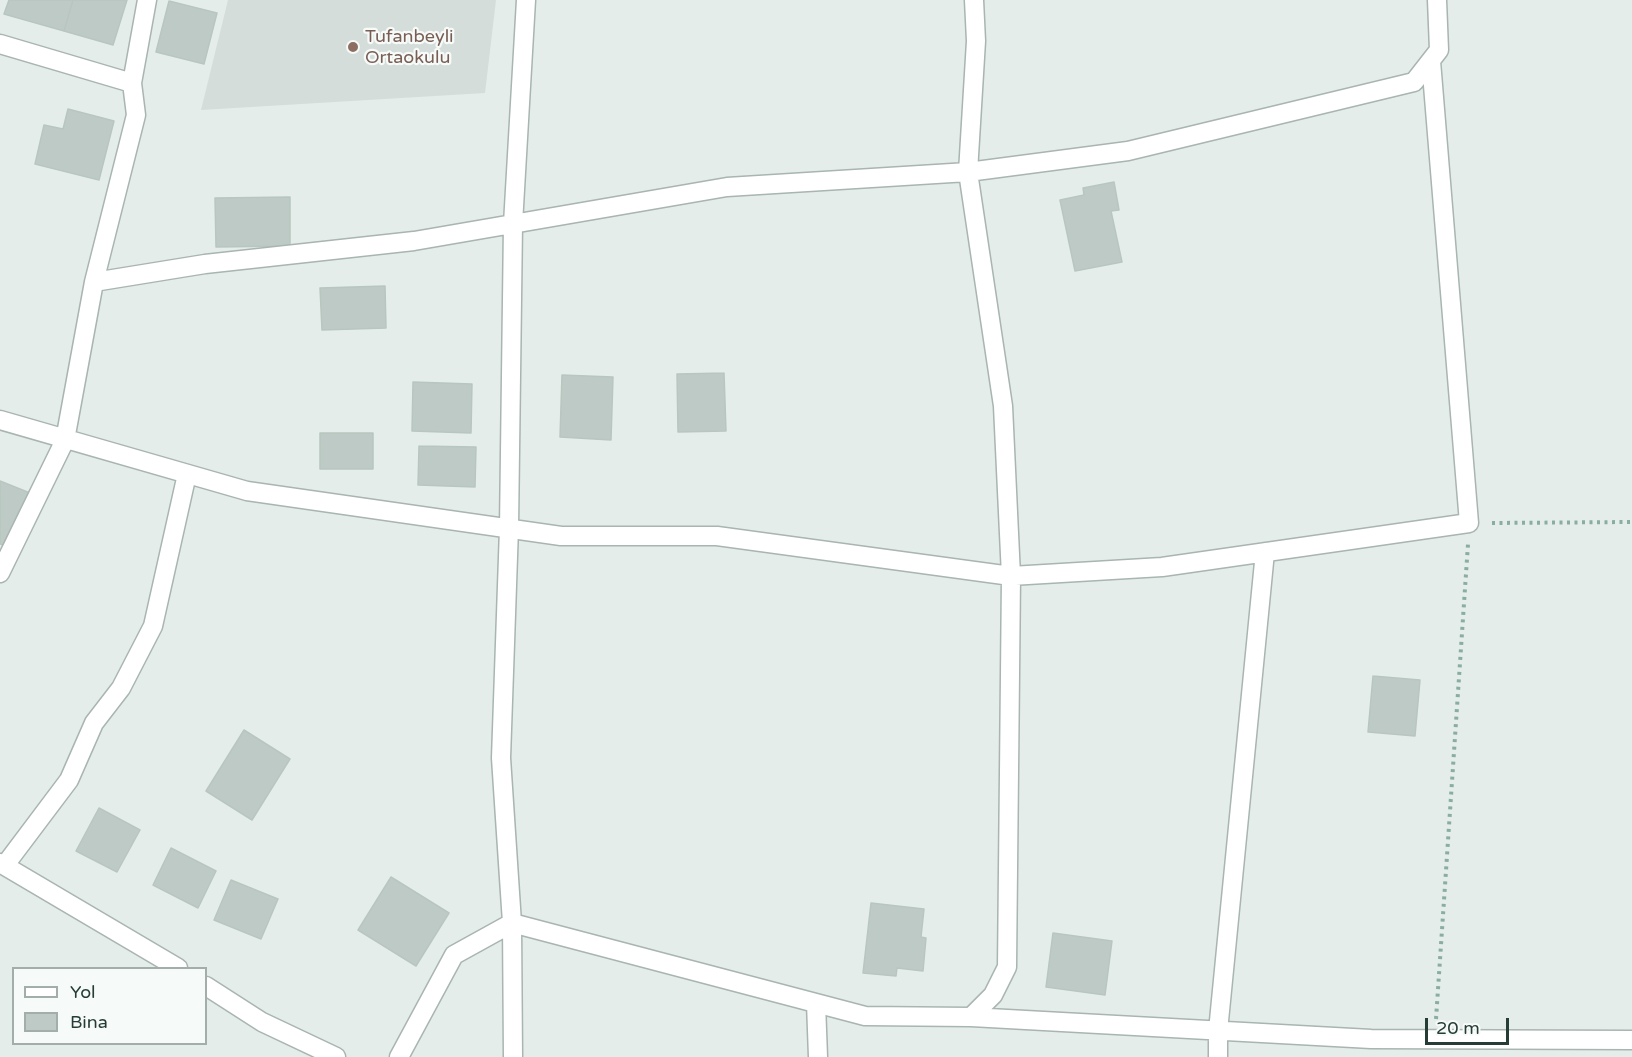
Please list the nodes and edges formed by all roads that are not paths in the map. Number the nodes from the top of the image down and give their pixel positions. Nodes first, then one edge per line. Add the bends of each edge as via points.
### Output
1 (147, 0) edge
2 (526, 0) edge
3 (974, 0) edge
4 (1437, 0) edge
5 (0, 44) edge
6 (1431, 61) junction
7 (132, 83) junction
8 (968, 172) junction
9 (513, 224) junction
10 (94, 282) junction
11 (0, 420) edge
12 (65, 440) junction
13 (187, 474) junction
14 (509, 528) junction
15 (1265, 552) junction
16 (0, 573) edge
17 (1011, 576) junction
18 (2, 864) edge
19 (512, 923) junction
20 (175, 967) edge
21 (207, 987) edge
22 (816, 1003) junction
23 (971, 1017) junction
24 (1218, 1031) junction
25 (1632, 1040) edge
26 (336, 1057) edge
27 (399, 1057) edge
28 (513, 1057) edge
29 (818, 1057) edge
30 (1218, 1057) edge

1 - 7 street
2 - 9 street
3 - 8 street via 976,41
4 - 6 street via 1439,50
5 - 7 street
6 - 8 street via 1414,82 1128,151
6 - 15 street via 1469,523
7 - 10 street via 136,116
8 - 9 street via 727,187
8 - 17 street via 1004,406
9 - 10 street via 414,241 206,264
9 - 14 street
10 - 12 street
11 - 12 street
12 - 13 street
12 - 16 street
13 - 14 street via 247,491
13 - 18 street via 153,626 120,688 94,723 69,780
14 - 17 street via 561,536 717,536
14 - 19 street via 501,758
15 - 17 street via 1162,567
15 - 24 street
17 - 23 street via 1007,967 993,995
18 - 20 street
19 - 22 street
19 - 27 street via 454,955
19 - 28 street
21 - 26 street via 262,1022
22 - 23 street via 864,1016
22 - 29 street
23 - 24 street
24 - 25 street via 1371,1039
24 - 30 street

